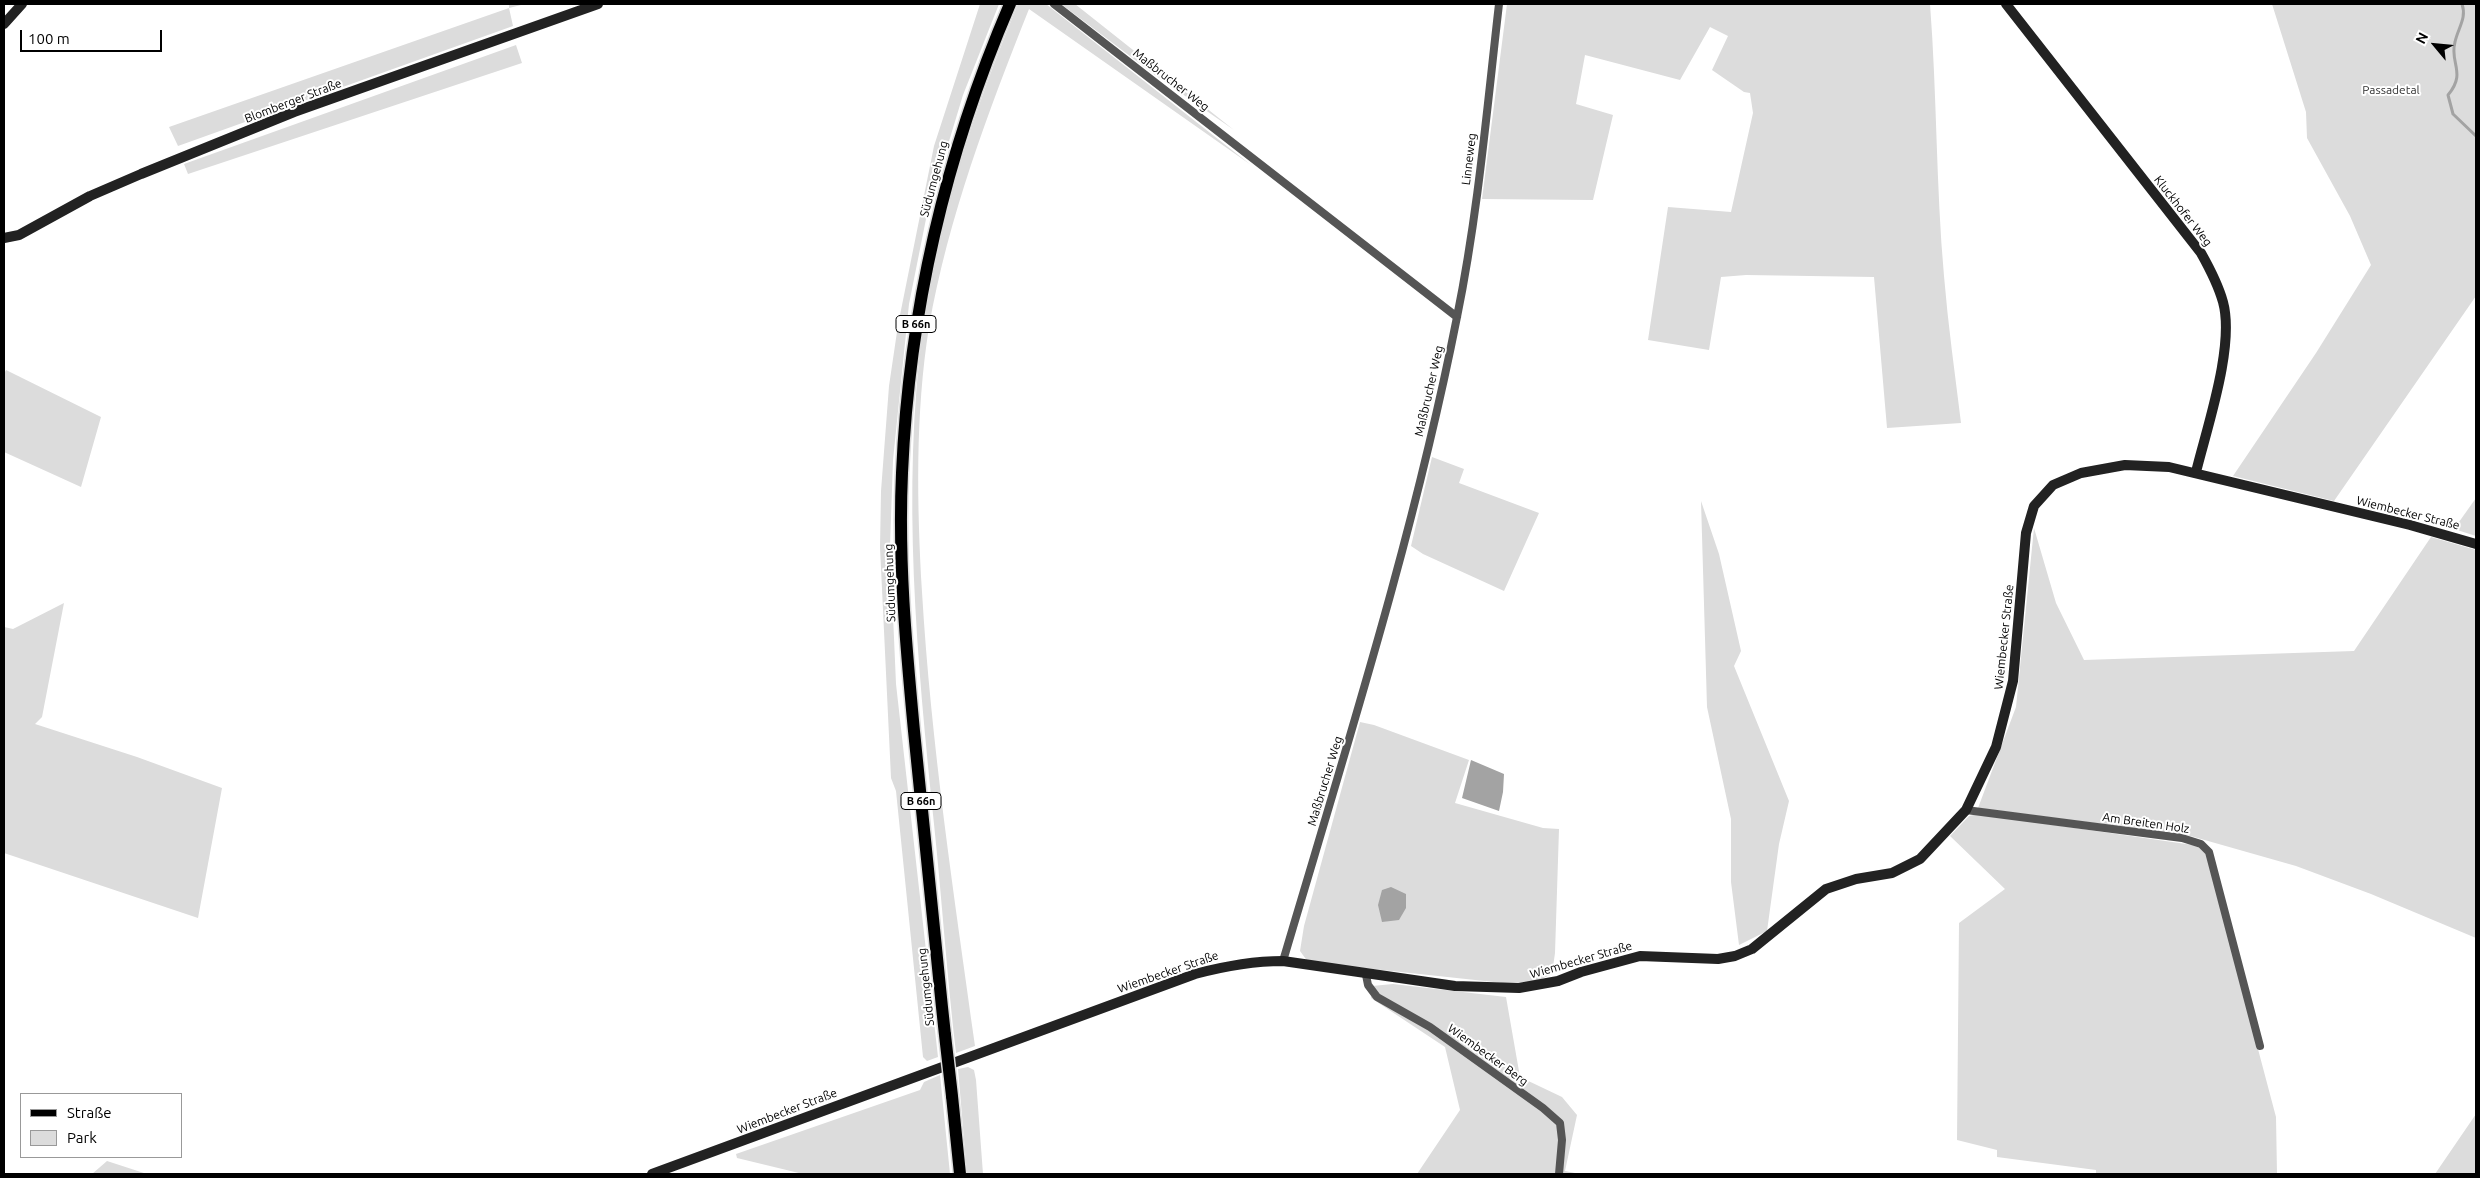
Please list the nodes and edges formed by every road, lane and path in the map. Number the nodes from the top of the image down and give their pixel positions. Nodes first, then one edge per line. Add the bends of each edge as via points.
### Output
1 (22, 4) edge
2 (598, 4) edge
3 (1010, 4) edge
4 (1054, 4) edge
5 (1499, 4) edge
6 (2006, 4) edge
7 (4, 24) edge
8 (4, 238) edge
9 (1457, 316) junction
10 (2196, 472) junction
11 (2476, 544) edge
12 (1966, 810) junction
13 (1283, 961) junction
14 (1366, 975) junction
15 (2260, 1046) dead end
16 (652, 1174) edge
17 (960, 1174) edge
18 (1559, 1174) edge

1 - 7 street
2 - 8 street, Blomberger Straße via 294,112 90,196 25,232
3 - 17 main road, Südumgehung / B 66n, bridge via 975,88 939,206 915,325 902,474 907,660
4 - 9 street, Maßbrucher Weg
5 - 9 street, Linneweg via 1475,206
6 - 10 street, Kluckhofer Weg via 2200,253 2214,276 2224,304 2225,341
9 - 13 street, Maßbrucher Weg via 1402,551
10 - 11 street, Wiembecker Straße
10 - 12 street, Wiembecker Straße via 2143,465 2094,469 2053,485 2040,499 2031,514 2026,533 2011,696 1996,747
12 - 14 street, Wiembecker Straße via 1920,859 1892,873 1856,879 1826,889 1764,941 1735,956 1700,959 1640,956 1539,987 1455,986
12 - 15 street, Am Breiten Holz via 2182,838 2201,844 2209,852
13 - 14 street, Wiembecker Straße
13 - 16 street, Wiembecker Straße via 1245,962 1195,974
14 - 18 street, Wiembecker Berg via 1368,985 1377,997 1430,1027 1560,1122

